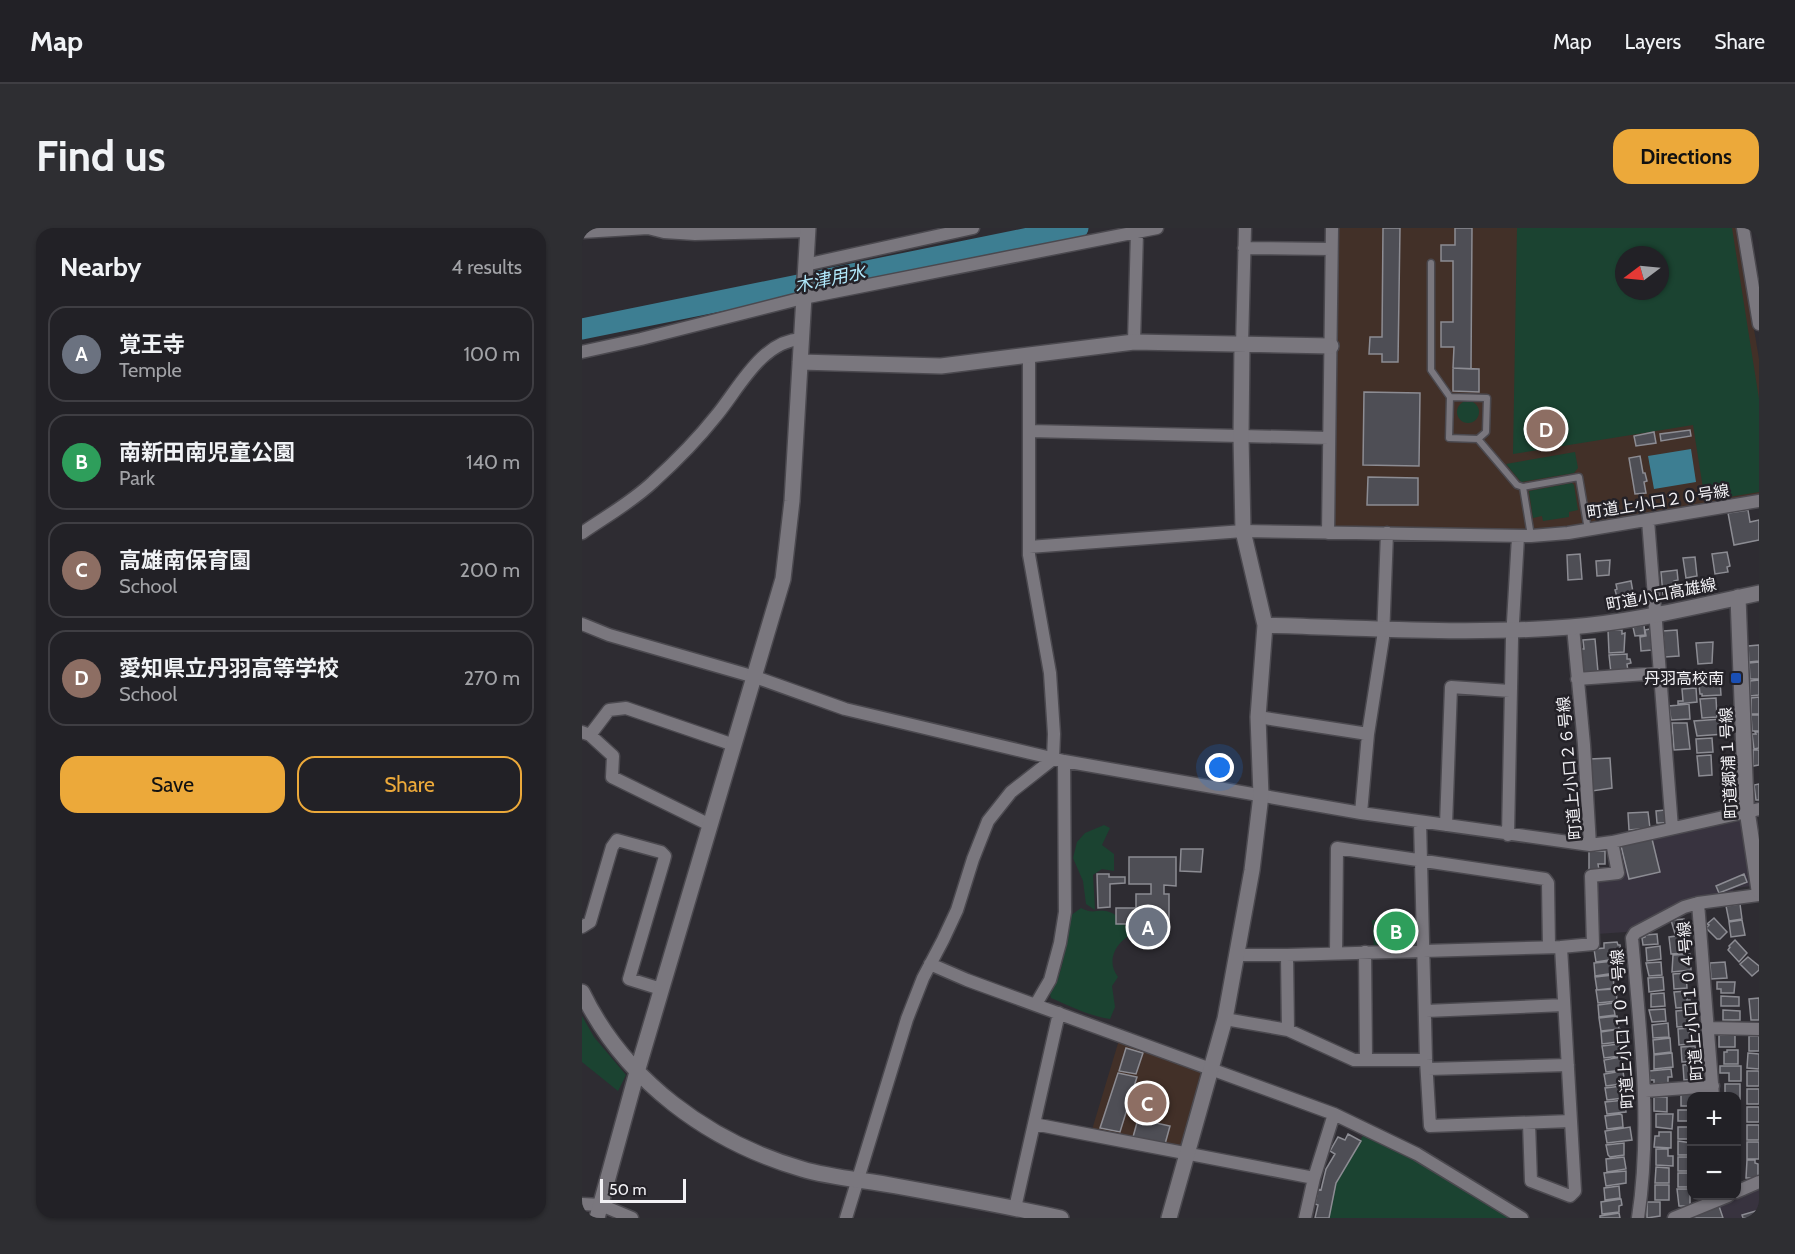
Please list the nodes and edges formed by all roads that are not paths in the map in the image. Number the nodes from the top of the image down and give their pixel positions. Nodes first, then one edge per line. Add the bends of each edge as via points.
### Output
1 (973, 228) edge
2 (1157, 228) edge
3 (1245, 228) edge
4 (1332, 228) edge
5 (1743, 228) edge
6 (807, 230) edge
7 (582, 232) edge
8 (1137, 232) junction
9 (1244, 248) junction
10 (1331, 249) junction
11 (1431, 263) dead end
12 (805, 268) junction
13 (803, 298) junction
14 (1759, 324) edge
15 (801, 339) junction
16 (1134, 342) junction
17 (1242, 345) junction
18 (1331, 346) junction
19 (582, 352) edge
20 (1029, 356) junction
21 (800, 362) junction
22 (1450, 398) junction
23 (1030, 431) junction
24 (1240, 437) junction
25 (1329, 438) junction
26 (1478, 439) junction
27 (1523, 487) junction
28 (1759, 501) edge
29 (1648, 520) junction
30 (1588, 530) junction
31 (1244, 531) junction
32 (1328, 532) junction
33 (582, 533) edge
34 (1387, 533) junction
35 (1531, 536) junction
36 (1518, 537) junction
37 (1029, 547) junction
38 (1759, 593) edge
39 (1738, 597) junction
40 (1655, 614) junction
41 (582, 624) edge
42 (1265, 626) junction
43 (1571, 627) junction
44 (1384, 628) junction
45 (1512, 630) junction
46 (1660, 673) junction
47 (755, 677) junction
48 (1577, 679) junction
49 (1510, 691) junction
50 (1258, 717) junction
51 (586, 734) edge
52 (1368, 734) junction
53 (734, 745) junction
54 (1059, 760) junction
55 (1261, 795) junction
56 (1753, 810) edge
57 (1361, 813) junction
58 (1420, 822) junction
59 (710, 825) junction
60 (1446, 825) junction
61 (1672, 828) junction
62 (1508, 835) junction
63 (1612, 842) junction
64 (1590, 845) junction
65 (1420, 860) junction
66 (1759, 890) edge
67 (1759, 895) edge
68 (1698, 903) junction
69 (582, 927) edge
70 (1555, 947) junction
71 (1365, 952) junction
72 (1424, 952) junction
73 (1336, 953) junction
74 (1236, 955) junction
75 (1287, 955) junction
76 (930, 964) junction
77 (661, 988) junction
78 (582, 992) edge
79 (1036, 1004) junction
80 (1564, 1005) junction
81 (1426, 1011) junction
82 (1059, 1013) junction
83 (1225, 1019) junction
84 (1708, 1028) junction
85 (1759, 1029) edge
86 (1288, 1030) junction
87 (1366, 1060) junction
88 (1427, 1064) junction
89 (1568, 1065) junction
90 (1212, 1069) junction
91 (637, 1072) junction
92 (1645, 1091) junction
93 (1713, 1091) edge
94 (1334, 1114) junction
95 (1571, 1121) junction
96 (1528, 1123) junction
97 (1034, 1124) junction
98 (1188, 1153) junction
99 (1314, 1178) junction
100 (859, 1179) junction
101 (1759, 1182) edge
102 (1741, 1190) edge
103 (1711, 1200) edge
104 (590, 1206) edge
105 (1015, 1208) junction
106 (632, 1218) edge
107 (846, 1218) edge
108 (1061, 1218) edge
109 (1170, 1218) edge
110 (1305, 1218) edge
111 (1522, 1218) edge
112 (1638, 1218) edge
113 (1674, 1218) edge

1 - 12 street
2 - 8 street
3 - 9 street
4 - 10 street
5 - 14 street
6 - 7 street via 695,234 648,228
6 - 12 street
8 - 13 street
8 - 16 street
9 - 10 street
9 - 17 street
10 - 18 street
11 - 22 lane via 1431,370
12 - 13 street
13 - 15 street
13 - 19 street
15 - 21 street
15 - 33 street via 782,344 756,364 716,417 651,484
16 - 17 street
16 - 20 street
17 - 18 street
17 - 24 street
18 - 25 street
20 - 21 street via 941,366
20 - 23 street
21 - 47 street via 786,560
22 - 26 lane via 1449,438
22 - 26 lane via 1487,398 1486,432
23 - 24 street
23 - 37 street
24 - 25 street
24 - 31 street
25 - 32 street
26 - 27 lane
27 - 30 lane via 1579,477
27 - 35 lane
28 - 29 street, 町道上小口２０号線
29 - 30 street, 町道上小口２０号線
29 - 40 street
30 - 35 street, 町道上小口２０号線
31 - 32 street, 町道上小口２０号線
31 - 37 street, 町道上小口２０号線
31 - 42 street
32 - 34 street, 町道上小口２０号線
34 - 36 street, 町道上小口２０号線
34 - 44 street
35 - 36 street, 町道上小口２０号線
36 - 45 street
37 - 54 street via 1050,672
38 - 39 street, 町道小口高雄線
39 - 40 street, 町道小口高雄線
39 - 56 street, 町道郷浦１号線
40 - 43 street, 町道小口高雄線
40 - 46 street
41 - 47 street
42 - 44 street, 町道小口高雄線
42 - 50 street
43 - 45 street, 町道小口高雄線
43 - 48 street, 町道上小口２６号線
44 - 45 street, 町道小口高雄線
44 - 52 street
45 - 49 street
46 - 48 street
46 - 61 street
47 - 53 street
47 - 54 street via 845,709
48 - 64 street, 町道上小口２６号線
49 - 60 street via 1451,687
49 - 62 street
50 - 52 street
50 - 55 street
51 - 53 street via 609,710 626,708
51 - 59 street via 614,756 612,777
52 - 57 street
53 - 59 street
54 - 55 street
54 - 76 street via 1011,792 988,821 957,910
54 - 79 street via 1065,795 1065,912 1050,980
55 - 57 street
55 - 74 street
56 - 61 street, 町道上小口２６号線
56 - 66 street, 町道郷浦１号線
57 - 58 street
58 - 60 street
58 - 65 street
59 - 77 street
60 - 62 street
61 - 63 street, 町道上小口２６号線
62 - 64 street
63 - 64 street, 町道上小口２６号線
63 - 70 street via 1618,873 1591,876 1593,944
65 - 70 street via 1545,879
65 - 72 street
65 - 73 street via 1337,849
67 - 68 street, 町道上小口１０３号線
68 - 84 street, 町道上小口１０４号線
68 - 92 street, 町道上小口１０３号線 via 1664,917 1632,938
69 - 77 street via 590,922 617,840 661,852 664,860 628,979
70 - 72 street
70 - 80 street
71 - 72 street
71 - 73 street
71 - 87 street
72 - 81 street
73 - 75 street
74 - 75 street
74 - 83 street
75 - 86 street
76 - 79 street
76 - 100 street via 907,1019
77 - 91 street
78 - 91 street via 607,1034
79 - 82 street
80 - 81 street
80 - 89 street
81 - 88 street
82 - 90 street
82 - 97 street
83 - 86 street
83 - 90 street
84 - 85 street
84 - 93 street, 町道上小口１０４号線
86 - 87 street via 1354,1060
87 - 88 street
88 - 89 street
88 - 96 street via 1430,1126
89 - 95 street
90 - 94 street
90 - 98 street
91 - 100 street via 724,1139 803,1169
91 - 104 street
92 - 93 street
92 - 112 street, 町道上小口１０３号線 via 1644,1181
94 - 99 street
94 - 111 street via 1417,1154
95 - 96 street
95 - 96 street via 1575,1191 1570,1196 1531,1181
97 - 98 street
97 - 105 street
98 - 99 street
98 - 109 street
99 - 110 street
100 - 105 street
100 - 107 street
101 - 102 street
103 - 113 street
104 - 106 street
105 - 108 street

